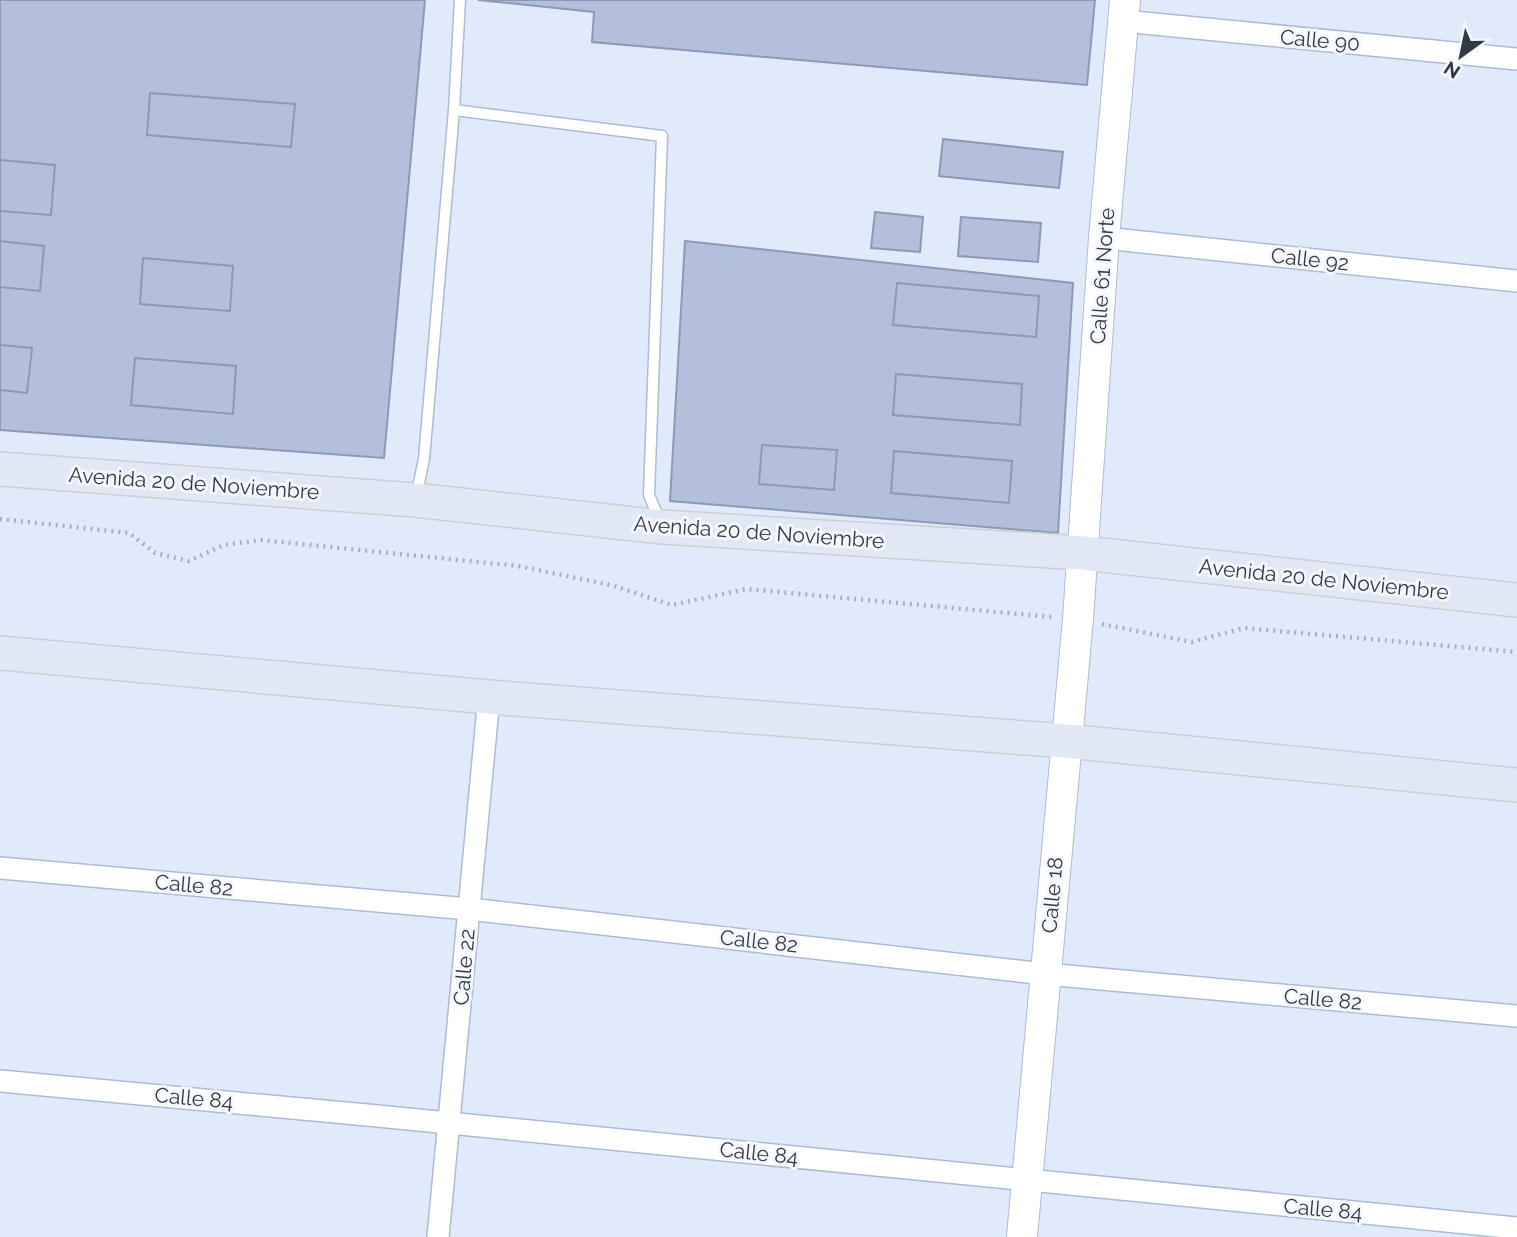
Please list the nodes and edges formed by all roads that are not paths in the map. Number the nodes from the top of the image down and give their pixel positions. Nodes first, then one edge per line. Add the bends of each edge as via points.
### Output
1 (460, 0) edge
2 (1124, 11) edge
3 (1517, 59) edge
4 (454, 110) junction
5 (1104, 238) junction
6 (1517, 281) edge
7 (0, 469) edge
8 (415, 500) junction
9 (662, 527) junction
10 (1083, 553) junction
11 (1517, 600) edge
12 (0, 653) edge
13 (489, 697) junction
14 (1066, 741) junction
15 (1517, 785) edge
16 (0, 868) edge
17 (469, 909) junction
18 (1045, 974) junction
19 (1517, 1016) edge
20 (0, 1081) edge
21 (449, 1121) junction
22 (1027, 1182) junction
23 (1517, 1228) edge
24 (438, 1237) edge
25 (1022, 1237) edge

1 - 4 lane
2 - 3 street, Calle 90
2 - 5 street, Calle 61 Norte
4 - 8 lane via 424,459
4 - 9 lane via 662,136 649,495
5 - 6 street, Calle 92
5 - 10 street, Calle 61 Norte
7 - 8 main road, Avenida 20 de Noviembre
8 - 9 main road, Avenida 20 de Noviembre
9 - 10 main road, Avenida 20 de Noviembre
10 - 11 main road, Avenida 20 de Noviembre
10 - 14 street, Calle 18
12 - 13 main road
13 - 14 main road
13 - 17 street, Calle 22
14 - 15 main road
14 - 18 street, Calle 18
16 - 17 street, Calle 82
17 - 18 street, Calle 82
17 - 21 street, Calle 22
18 - 19 street, Calle 82
18 - 22 street, Calle 18
20 - 21 street, Calle 84
21 - 22 street, Calle 84
21 - 24 street, Calle 22
22 - 23 street, Calle 84
22 - 25 street, Calle 18

